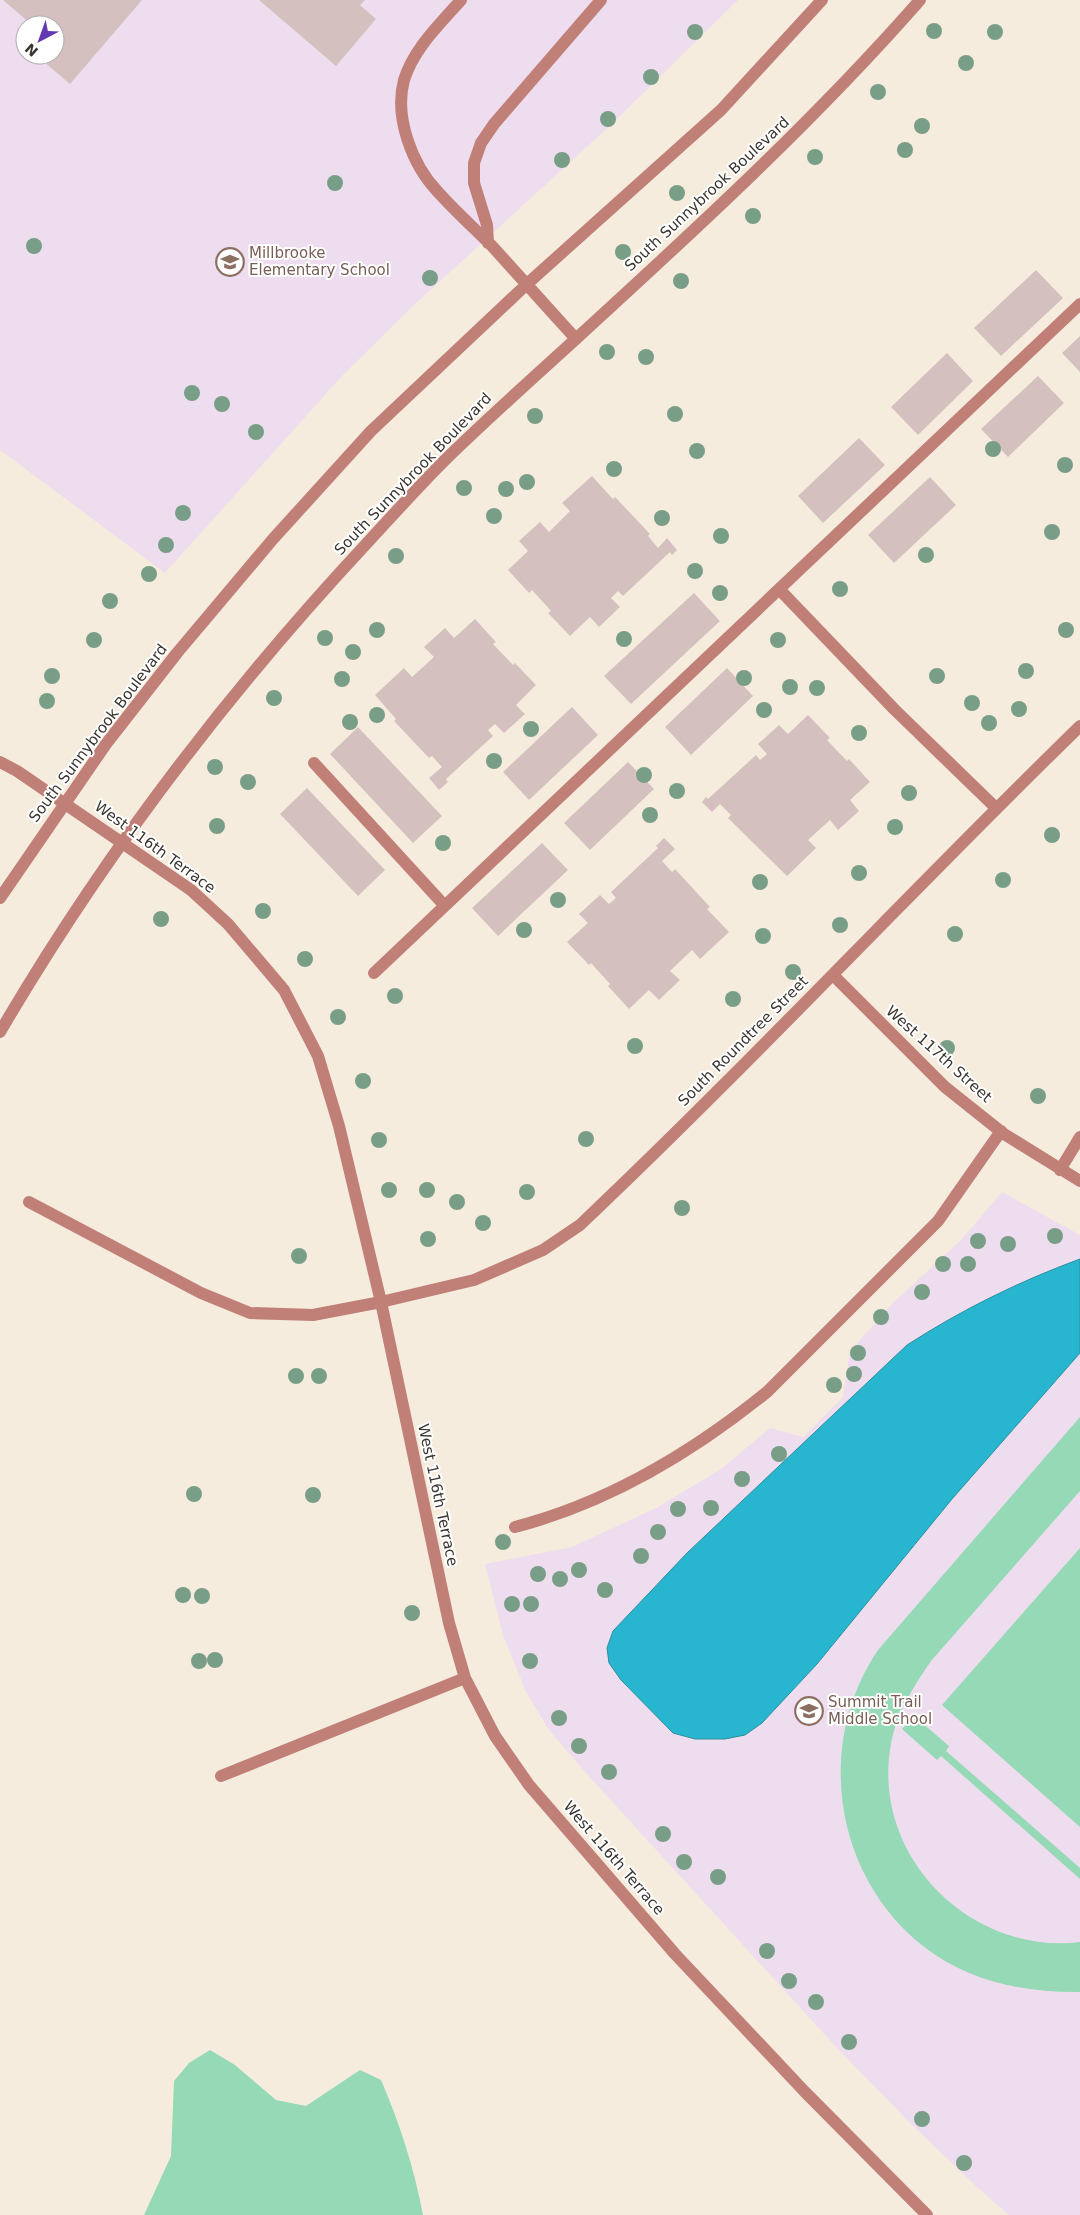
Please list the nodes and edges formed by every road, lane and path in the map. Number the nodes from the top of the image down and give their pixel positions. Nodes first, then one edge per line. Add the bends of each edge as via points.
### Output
1 (461, 0) edge
2 (601, 0) edge
3 (822, 0) edge
4 (920, 0) edge
5 (488, 243) junction
6 (527, 284) junction
7 (1080, 304) edge
8 (576, 339) junction
9 (779, 589) junction
10 (1080, 726) edge
11 (0, 762) edge
12 (314, 764) dead end
13 (64, 803) junction
14 (996, 808) junction
15 (124, 843) junction
16 (0, 898) edge
17 (444, 905) junction
18 (374, 973) dead end
19 (833, 975) junction
20 (0, 1032) edge
21 (1001, 1131) junction
22 (1080, 1137) edge
23 (1060, 1170) junction
24 (1080, 1181) edge
25 (28, 1202) dead end
26 (381, 1302) junction
27 (514, 1527) dead end
28 (465, 1678) junction
29 (221, 1776) dead end
30 (927, 2215) edge

1 - 5 street via 418,50 404,80 401,108 407,138 419,166 436,191
2 - 5 street via 494,124 482,143 474,163 474,183 487,224
3 - 6 street, South Sunnybrook Boulevard via 721,110
4 - 8 street, South Sunnybrook Boulevard via 879,47 765,163
5 - 6 street
6 - 8 street
6 - 13 street, South Sunnybrook Boulevard via 371,431 274,539 177,653
7 - 9 street
8 - 15 street, South Sunnybrook Boulevard via 442,463 333,580 274,646 168,781
9 - 14 street via 894,709
9 - 17 street
10 - 14 street, South Roundtree Street
11 - 13 street, West 116th Terrace
12 - 17 street
13 - 15 street, West 116th Terrace
13 - 16 street, South Sunnybrook Boulevard
14 - 19 street, South Roundtree Street
15 - 20 street, South Sunnybrook Boulevard
15 - 26 street, West 116th Terrace via 191,890 228,924 284,990 318,1056 340,1126
17 - 18 street
19 - 21 street, West 117th Street via 945,1087
19 - 26 street, South Roundtree Street via 580,1224 543,1250 474,1280
21 - 23 street, West 117th Street
21 - 27 street via 938,1221 749,1406 676,1457 631,1482 576,1507
22 - 23 street
23 - 24 street, West 117th Street
25 - 26 street, South Roundtree Street via 201,1293 250,1313 313,1315
26 - 28 street, West 116th Terrace via 449,1623
28 - 29 street
28 - 30 street, West 116th Terrace via 495,1736 529,1785 675,1954

